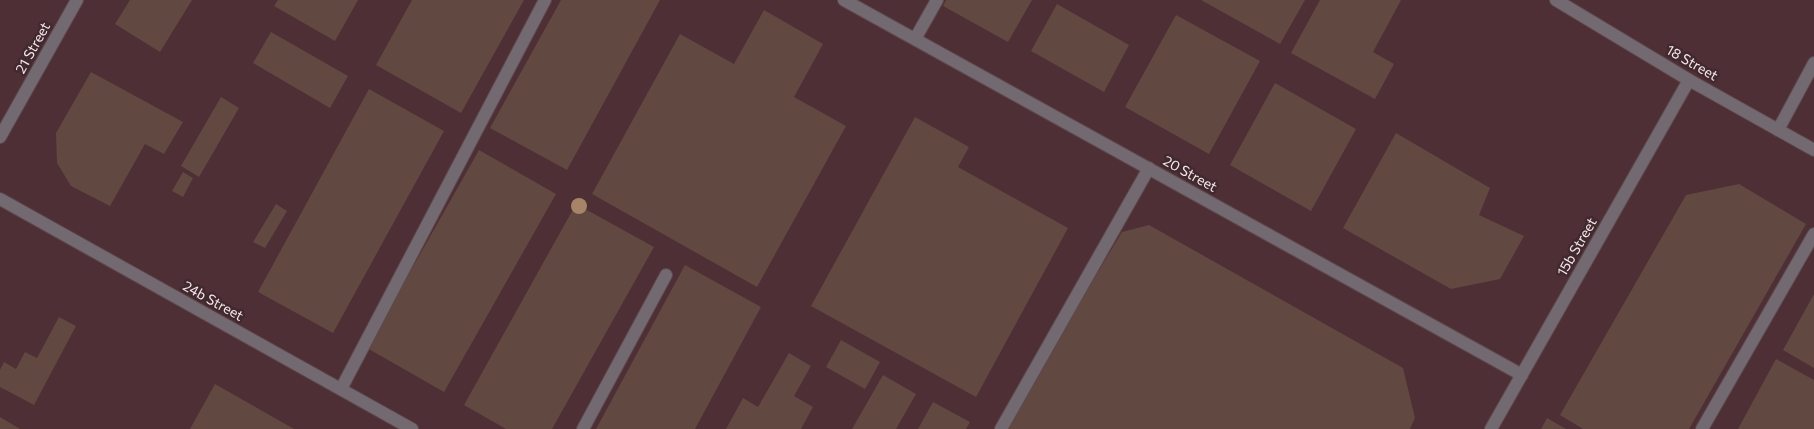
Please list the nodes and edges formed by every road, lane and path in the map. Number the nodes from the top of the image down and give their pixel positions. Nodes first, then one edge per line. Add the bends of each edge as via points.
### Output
1 (77, 0) edge
2 (546, 0) edge
3 (844, 0) edge
4 (937, 0) edge
5 (1556, 0) edge
6 (915, 39) junction
7 (1814, 62) edge
8 (1689, 80) junction
9 (1778, 130) junction
10 (0, 136) edge
11 (1814, 150) edge
12 (1149, 168) junction
13 (0, 199) edge
14 (1814, 234) edge
15 (666, 275) dead end
16 (1522, 375) junction
17 (341, 389) junction
18 (412, 429) edge
19 (583, 429) edge
20 (1001, 429) edge
21 (1491, 429) edge
22 (1702, 429) edge

1 - 10 street, 21 Street
2 - 17 street
3 - 6 street, 20 Street
4 - 6 street
5 - 8 street, 18 Street
6 - 12 street, 20 Street
7 - 9 street
8 - 9 street, 18 Street
8 - 16 street, 15b Street
9 - 11 street, 18 Street
12 - 16 street, 20 Street
12 - 20 street
13 - 17 street, 24b Street
14 - 22 street
15 - 19 street
16 - 21 street, 15b Street
17 - 18 street, 24b Street

